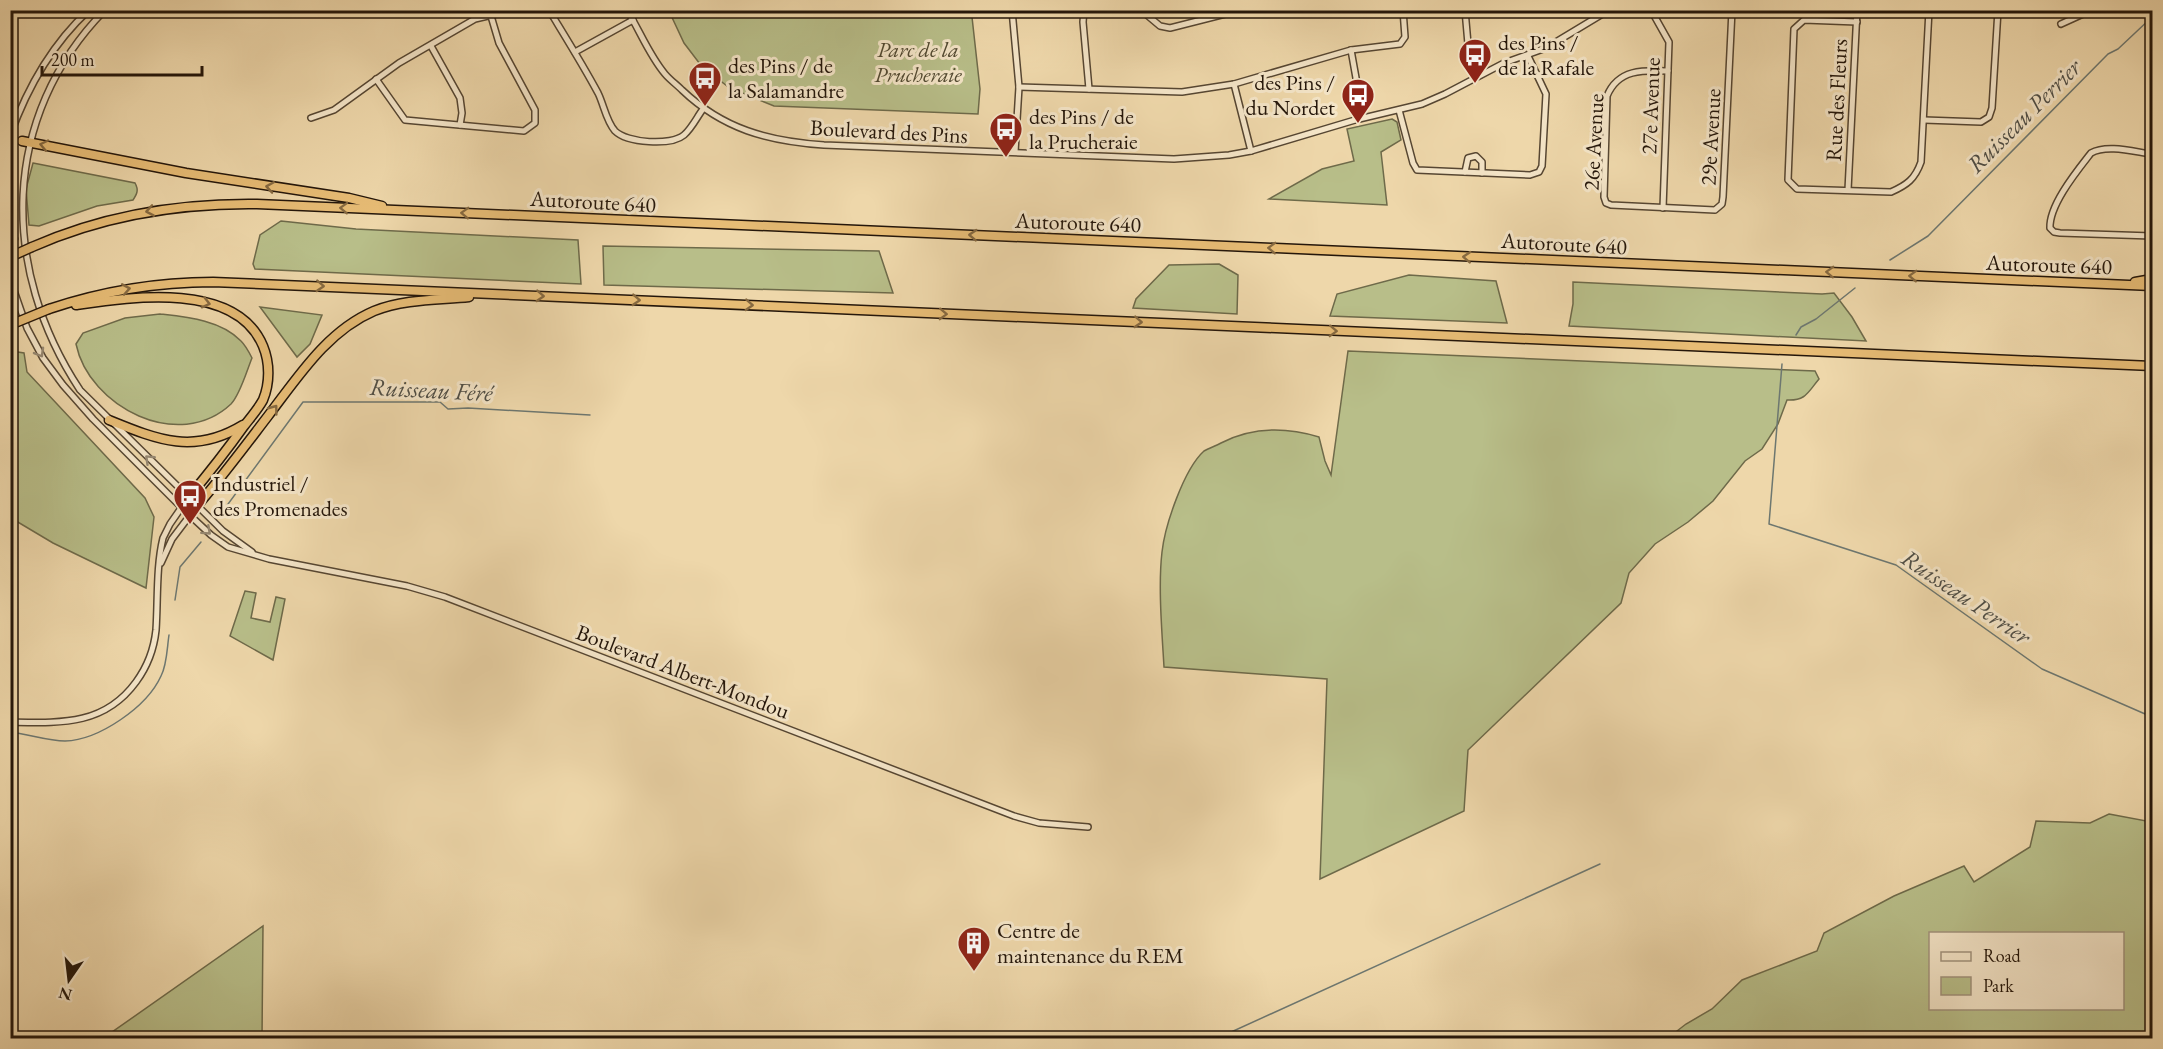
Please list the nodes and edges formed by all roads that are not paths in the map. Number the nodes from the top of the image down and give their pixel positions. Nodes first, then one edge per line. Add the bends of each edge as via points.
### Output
1 (89, 10) edge
2 (105, 10) edge
3 (514, 10) edge
4 (549, 10) edge
5 (627, 10) edge
6 (1012, 10) edge
7 (1084, 10) edge
8 (1141, 10) edge
9 (1212, 10) edge
10 (1241, 10) edge
11 (1403, 10) edge
12 (1465, 10) edge
13 (1609, 10) edge
14 (1651, 10) edge
15 (1732, 10) edge
16 (1857, 10) edge
17 (1929, 10) edge
18 (1998, 10) edge
19 (2085, 10) edge
20 (491, 16) junction
21 (1214, 18) junction
22 (633, 20) junction
23 (1857, 22) junction
24 (2061, 24) dead end
25 (431, 46) junction
26 (1351, 50) junction
27 (575, 52) junction
28 (1528, 56) junction
29 (1668, 71) junction
30 (1480, 75) junction
31 (376, 79) junction
32 (1234, 84) junction
33 (1018, 87) junction
34 (1089, 89) junction
35 (703, 109) junction
36 (1399, 110) junction
37 (33, 111) dead end
38 (1364, 117) junction
39 (311, 118) dead end
40 (1924, 120) junction
41 (460, 125) junction
42 (10, 137) edge
43 (22, 141) joint
44 (1251, 151) junction
45 (1015, 153) junction
46 (2152, 154) edge
47 (1465, 172) junction
48 (1482, 173) junction
49 (1848, 190) junction
50 (1663, 208) junction
51 (403, 210) junction
52 (2152, 236) edge
53 (12, 237) edge
54 (14, 260) edge
55 (10, 279) edge
56 (2152, 279) edge
57 (2115, 285) junction
58 (2152, 286) edge
59 (499, 294) junction
60 (49, 309) junction
61 (30, 311) dead end
62 (36, 324) dead end
63 (10, 325) edge
64 (47, 344) dead end
65 (2152, 366) edge
66 (109, 420) junction
67 (246, 423) junction
68 (188, 498) junction
69 (197, 506) junction
70 (182, 507) junction
71 (190, 515) junction
72 (262, 557) junction
73 (160, 567) junction
74 (10, 722) edge
75 (1088, 827) dead end

1 - 42 street via 42,66
2 - 37 street via 62,58
3 - 20 street
4 - 27 street
5 - 22 street, Boulevard des Pins
6 - 33 street
7 - 34 street
8 - 21 street via 1165,28
9 - 21 street
10 - 21 street
11 - 26 street via 1403,41
12 - 30 street via 1468,44
13 - 28 street, Boulevard des Pins
14 - 29 street, 27e Avenue via 1668,38
15 - 50 street, 29e Avenue via 1722,204 1716,210
16 - 23 street, Rue des Fleurs
17 - 40 street
18 - 40 street via 1989,117 1981,122
19 - 24 street
20 - 25 street via 475,18
20 - 41 street via 499,43 536,110 535,123 524,131
22 - 27 street
22 - 35 street, Boulevard des Pins via 665,74
23 - 49 street, Rue des Fleurs
23 - 49 street via 1804,20 1794,29 1788,180 1797,189
25 - 31 street
25 - 41 street via 460,98
26 - 32 street
26 - 38 street
27 - 35 street via 603,103 609,123 621,136 671,141 683,136
28 - 30 street, Boulevard des Pins
28 - 48 street via 1546,94 1541,170 1530,175
29 - 50 street, 27e Avenue
29 - 50 street, 26e Avenue via 1641,70 1628,74 1612,85 1607,96 1606,203
30 - 36 street, Boulevard des Pins via 1434,99
31 - 39 street via 334,110
31 - 41 street via 405,120
32 - 34 street via 1182,92
32 - 44 street
33 - 34 street
33 - 45 street
35 - 45 street, Boulevard des Pins via 727,123 778,141
36 - 38 street, Boulevard des Pins
36 - 47 street via 1417,170
38 - 44 street, Boulevard des Pins
40 - 49 street via 1921,162 1913,180 1891,192
42 - 43 street
51 -> 43 highway
44 - 45 street, Boulevard des Pins via 1174,159
46 - 52 street via 2108,149 2091,153 2055,207 2050,222 2050,228 2060,233
47 - 48 street
47 - 48 street via 1468,158 1476,156 1482,162
51 -> 54 highway, Autoroute 640, bridge via 251,204 186,206 100,222 32,247
57 -> 51 highway, Autoroute 640
53 - 54 street
55 -> 70 street, Boulevard Albert-Mondou via 24,321 58,379
56 - 57 highway
57 - 58 highway, Autoroute 640
60 -> 59 highway via 126,289 195,282
59 -> 65 highway
69 -> 59 highway via 317,354 346,327 374,311 396,305
60 - 63 highway, bridge
60 -> 67 highway via 159,298 202,302 237,315 259,337 268,369 263,400
61 - 62 street
64 - 66 street, Boulevard Albert-Mondou via 70,377
66 - 67 highway via 157,439 185,442 216,439
68 -> 66 street, Boulevard Albert-Mondou
67 - 68 highway
68 - 69 street, Boulevard Albert-Mondou
68 - 70 street
69 - 71 street
69 - 72 street, Boulevard Albert-Mondou via 237,543
70 - 71 street, Boulevard Albert-Mondou
70 - 73 street via 163,538
71 -> 72 street, Boulevard Albert-Mondou via 225,545
71 - 73 street via 172,539
72 - 75 street, Boulevard Albert-Mondou via 433,593 1014,816 1039,823
73 - 74 street via 152,650 142,674 123,697 104,711 81,719

